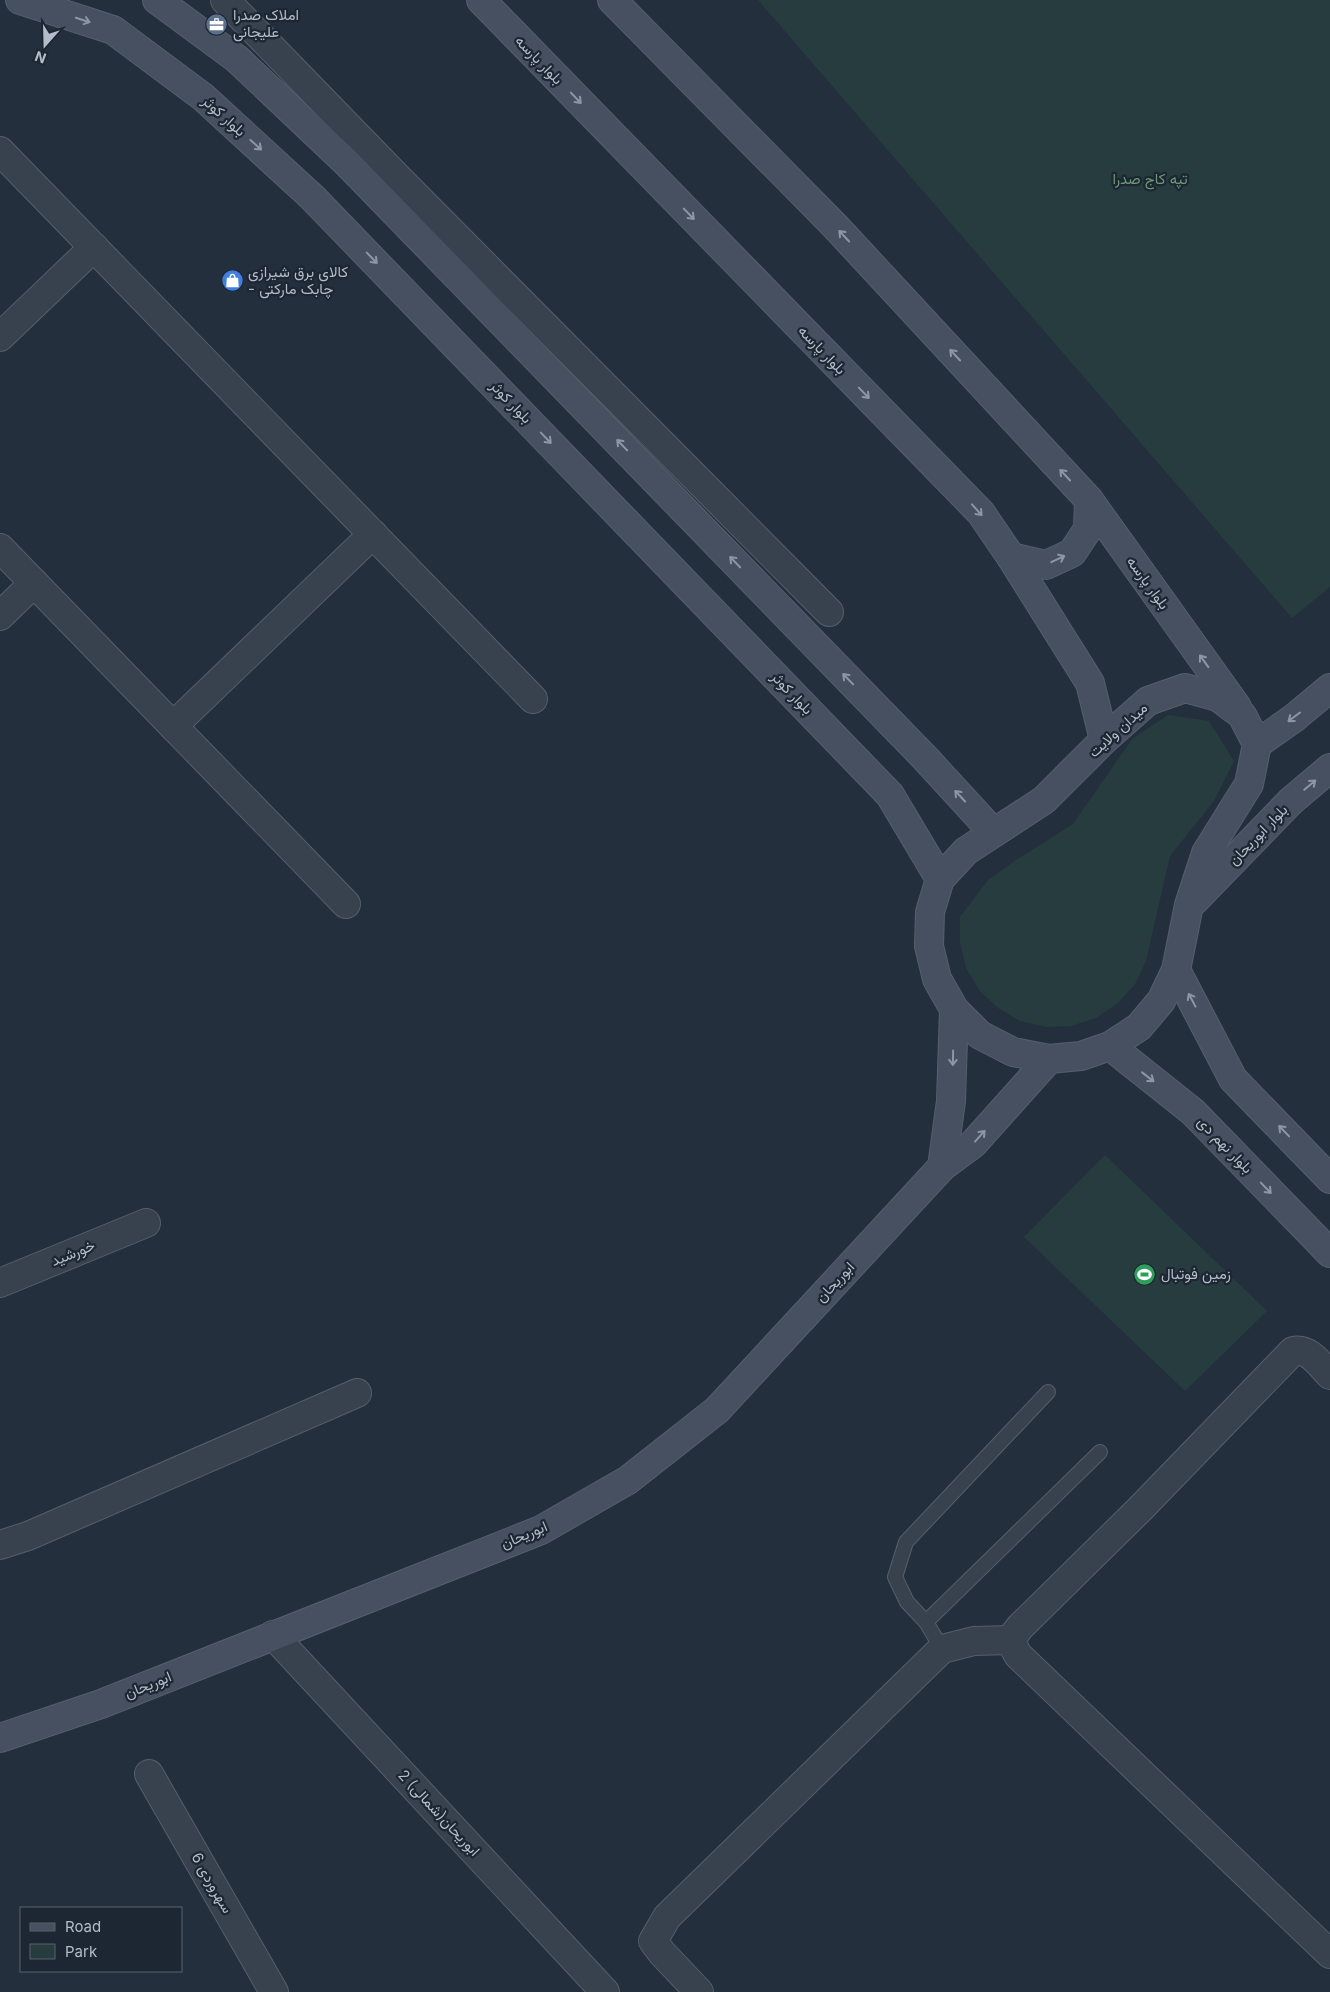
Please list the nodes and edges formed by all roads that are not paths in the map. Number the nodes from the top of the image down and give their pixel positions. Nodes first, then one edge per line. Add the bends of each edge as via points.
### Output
1 (20, 0) edge
2 (157, 0) edge
3 (225, 0) edge
4 (481, 0) edge
5 (612, 0) edge
6 (0, 150) edge
7 (94, 246) junction
8 (0, 337) edge
9 (1089, 500) junction
10 (373, 534) junction
11 (0, 548) edge
12 (1011, 557) junction
13 (34, 583) junction
14 (829, 612) dead end
15 (0, 616) edge
16 (1330, 688) edge
17 (533, 699) dead end
18 (1242, 715) junction
19 (173, 726) junction
20 (1104, 740) junction
21 (1257, 744) junction
22 (1330, 768) edge
23 (993, 832) junction
24 (940, 879) junction
25 (346, 904) dead end
26 (1189, 905) junction
27 (1176, 970) junction
28 (954, 1009) junction
29 (1110, 1046) junction
30 (1049, 1059) junction
31 (942, 1167) junction
32 (1330, 1179) edge
33 (146, 1223) dead end
34 (1330, 1253) edge
35 (0, 1283) edge
36 (1330, 1376) edge
37 (1048, 1392) dead end
38 (357, 1393) dead end
39 (1100, 1452) dead end
40 (0, 1545) edge
41 (926, 1622) junction
42 (273, 1635) junction
43 (1010, 1640) junction
44 (942, 1649) junction
45 (0, 1738) edge
46 (149, 1774) dead end
47 (1330, 1954) edge
48 (274, 1992) edge
49 (605, 1992) edge
50 (699, 1992) edge

1 -> 24 main road, بلوار کوثر via 113,30 203,97 312,197 890,795
23 -> 2 main road via 926,759 347,163 237,58
3 - 14 street
4 -> 12 main road, بلوار پارسه via 981,513
9 -> 5 main road, بلوار پارسه via 835,226
6 - 7 street
7 - 8 street
7 - 10 street
12 -> 9 main road via 1046,565 1072,553 1088,529
18 -> 9 main road, بلوار پارسه
10 - 17 street
10 - 19 street
11 - 13 street
12 - 20 main road, بلوار پارسه via 1090,683
13 - 15 street
13 - 19 street
16 -> 21 main road
18 - 20 main road, میدان ولایت via 1218,697 1185,688 1148,702
18 - 21 main road, میدان ولایت
19 - 25 street
20 - 23 main road, میدان ولایت via 1044,800
21 - 26 main road, میدان ولایت via 1249,784 1206,853
26 -> 22 main road, بلوار ابوریحان via 1291,801
23 - 24 main road, میدان ولایت via 966,851
24 - 28 main road, میدان ولایت via 930,912 929,946 937,979
26 - 27 main road, میدان ولایت
27 - 29 main road, میدان ولایت via 1161,1001 1138,1027
32 -> 27 main road via 1233,1079
28 - 30 main road, میدان ولایت via 980,1035 1013,1052
28 -> 31 main road via 952,1101
29 - 30 main road, میدان ولایت via 1081,1056
29 -> 34 main road, بلوار نهم دی via 1193,1112
31 -> 30 main road, ابوریحان via 973,1144
31 - 42 main road, ابوریحان via 717,1410 628,1480 541,1530
33 - 35 street, خورشید
36 - 43 street via 1306,1351 1293,1351
37 - 41 lane via 906,1542 895,1577 907,1602
38 - 40 street via 28,1536
39 - 41 lane
41 - 44 lane
42 - 45 main road, ابوریحان via 101,1704
42 - 49 street, ابوریحان(شمالی) 2
43 - 44 street via 974,1641
43 - 47 street via 1018,1656
44 - 50 street via 667,1917 653,1941
46 - 48 street, سهروردی 6

